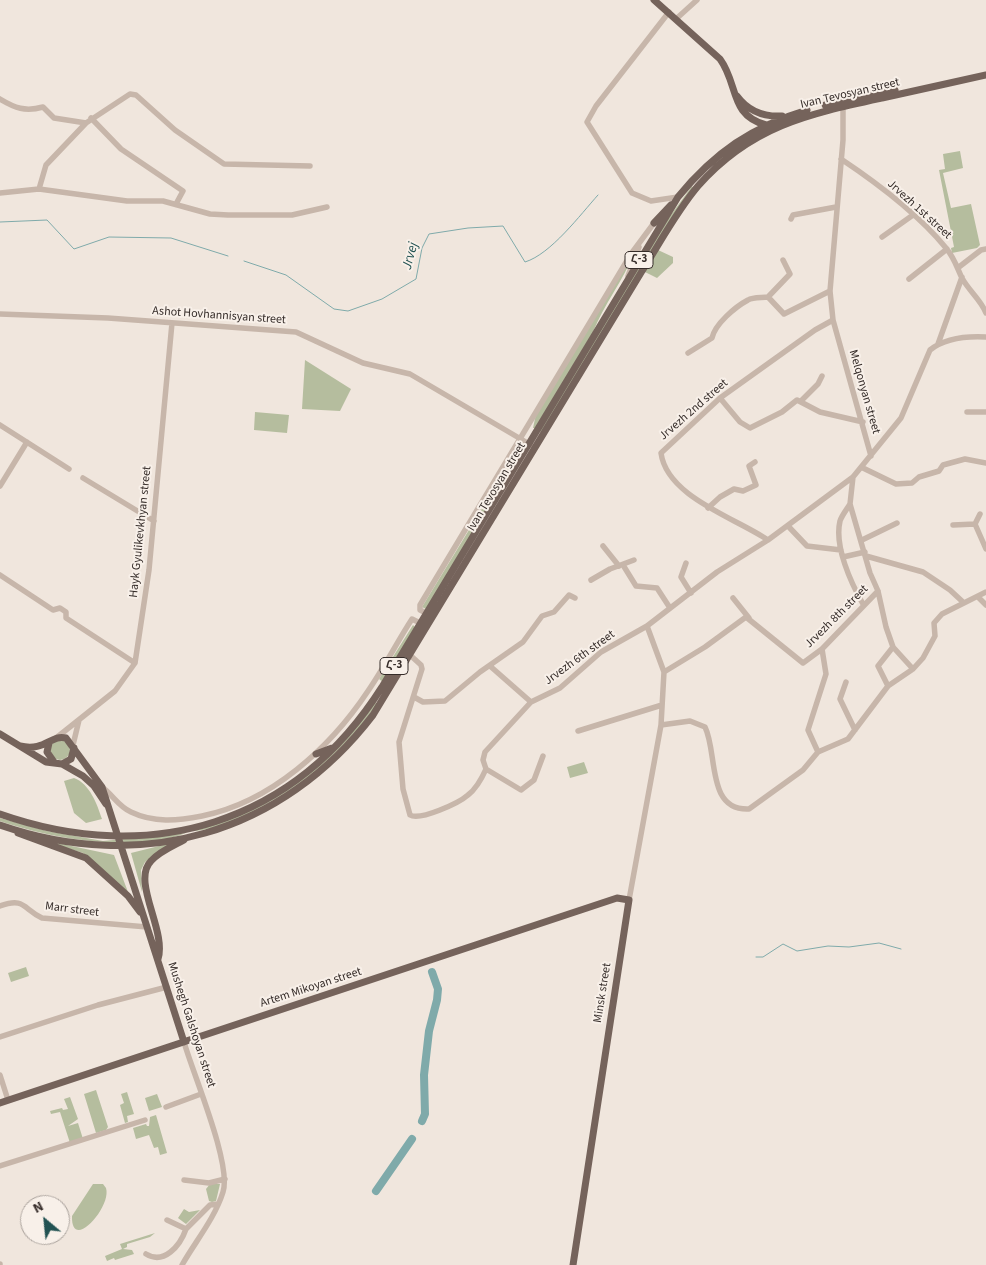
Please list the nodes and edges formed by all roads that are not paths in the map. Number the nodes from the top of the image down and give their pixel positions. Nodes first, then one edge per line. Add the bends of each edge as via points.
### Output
1 (654, 0) edge
2 (697, 0) edge
3 (669, 12) junction
4 (676, 19) junction
5 (986, 71) edge
6 (986, 76) edge
7 (736, 95) junction
8 (0, 98) edge
9 (843, 103) junction
10 (790, 116) junction
11 (88, 120) junction
12 (785, 122) junction
13 (765, 124) junction
14 (775, 127) junction
15 (841, 159) junction
16 (310, 166) dead end
17 (697, 182) junction
18 (39, 188) junction
19 (0, 193) edge
20 (678, 199) junction
21 (176, 204) junction
22 (327, 207) dead end
23 (836, 207) junction
24 (913, 216) junction
25 (791, 219) dead end
26 (654, 223) joint
27 (882, 238) dead end
28 (641, 243) junction
29 (947, 249) junction
30 (986, 249) edge
31 (783, 260) dead end
32 (959, 267) junction
33 (962, 277) junction
34 (910, 279) dead end
35 (624, 284) junction
36 (830, 291) junction
37 (768, 297) junction
38 (986, 313) edge
39 (0, 314) edge
40 (833, 320) junction
41 (172, 323) junction
42 (986, 337) edge
43 (938, 344) junction
44 (688, 353) dead end
45 (822, 376) dead end
46 (720, 398) junction
47 (801, 402) junction
48 (967, 412) dead end
49 (986, 412) edge
50 (863, 422) junction
51 (0, 425) edge
52 (520, 438) junction
53 (27, 442) junction
54 (532, 445) junction
55 (871, 456) junction
56 (755, 462) dead end
57 (986, 463) edge
58 (863, 468) junction
59 (69, 469) dead end
60 (853, 477) junction
61 (83, 478) dead end
62 (0, 486) edge
63 (850, 504) junction
64 (708, 508) junction
65 (980, 514) dead end
66 (154, 522) junction
67 (897, 523) dead end
68 (975, 524) junction
69 (953, 525) dead end
70 (788, 526) junction
71 (768, 540) junction
72 (862, 540) junction
73 (603, 546) dead end
74 (986, 549) edge
75 (840, 550) junction
76 (865, 554) junction
77 (843, 557) junction
78 (634, 560) dead end
79 (686, 563) dead end
80 (621, 565) junction
81 (0, 576) edge
82 (591, 580) dead end
83 (878, 590) junction
84 (986, 592) edge
85 (691, 593) junction
86 (978, 597) junction
87 (575, 598) dead end
88 (733, 598) dead end
89 (964, 603) junction
90 (862, 604) junction
91 (986, 605) edge
92 (670, 608) junction
93 (423, 618) junction
94 (749, 618) junction
95 (431, 620) junction
96 (647, 626) junction
97 (893, 647) junction
98 (822, 649) junction
99 (410, 655) junction
100 (135, 663) junction
101 (490, 666) junction
102 (913, 668) junction
103 (664, 672) junction
104 (846, 682) dead end
105 (888, 686) junction
106 (385, 689) junction
107 (414, 697) junction
108 (531, 702) junction
109 (376, 703) junction
110 (662, 705) junction
111 (79, 720) junction
112 (661, 725) junction
113 (578, 730) dead end
114 (855, 730) junction
115 (0, 734) edge
116 (56, 738) junction
117 (49, 742) junction
118 (20, 746) junction
119 (73, 747) junction
120 (335, 748) junction
121 (818, 752) junction
122 (316, 754) junction
123 (543, 756) dead end
124 (54, 762) junction
125 (62, 764) junction
126 (486, 769) junction
127 (102, 787) junction
128 (108, 810) junction
129 (221, 812) junction
130 (0, 814) edge
131 (0, 825) edge
132 (199, 826) junction
133 (11, 829) junction
134 (189, 837) junction
135 (628, 900) junction
136 (0, 906) edge
137 (144, 918) junction
138 (147, 927) junction
139 (158, 959) junction
140 (167, 987) junction
141 (0, 1037) edge
142 (184, 1042) junction
143 (0, 1075) edge
144 (201, 1094) junction
145 (8, 1100) junction
146 (0, 1103) edge
147 (166, 1107) dead end
148 (145, 1120) dead end
149 (0, 1166) edge
150 (225, 1179) junction
151 (184, 1180) dead end
152 (218, 1204) junction
153 (167, 1220) dead end
154 (186, 1229) junction
155 (146, 1254) dead end
156 (182, 1265) edge
157 (573, 1265) edge

1 - 3 main road
2 - 4 street
3 - 4 main road
3 - 20 street via 587,122 632,193 651,201
4 - 7 main road via 720,59
5 - 9 main road, Ivan Tevosyan street / Հ-3
6 - 9 main road, Ivan Tevosyan street / Հ-3
7 - 10 main road via 756,112
7 - 13 main road via 742,112
8 - 11 street via 16,109 43,107 54,118
9 - 10 main road, Ivan Tevosyan street / Հ-3
9 - 12 main road, Ivan Tevosyan street / Հ-3
9 - 15 street, Melqonyan street
10 - 12 main road
10 - 13 main road, Ivan Tevosyan street / Հ-3
11 - 16 street via 130,94 136,95 175,130 224,164
11 - 18 street via 46,165
11 - 21 street via 121,149 183,190
12 - 14 main road, Ivan Tevosyan street / Հ-3
13 - 14 main road
13 - 17 main road, Ivan Tevosyan street / Հ-3 via 730,146
14 - 17 main road, Ivan Tevosyan street / Հ-3
15 - 23 street, Melqonyan street
15 - 24 street, Jrvezh 1st street
17 - 20 main road, Ivan Tevosyan street / Հ-3
17 - 54 main road, Ivan Tevosyan street / Հ-3
18 - 19 street
18 - 21 street via 127,202
20 - 26 main road
20 - 35 main road, Ivan Tevosyan street / Հ-3
21 - 22 street via 210,214 228,215 292,215
23 - 25 street via 793,215
23 - 36 street, Melqonyan street
24 - 27 street
24 - 29 street, Jrvezh 1st street
26 - 28 street
28 - 35 street
28 - 52 street via 631,254
29 - 32 street, Jrvezh 1st street
29 - 34 street
30 - 32 street
31 - 37 street via 790,274
32 - 33 street, Jrvezh 1st street
33 - 38 street, Jrvezh 1st street
33 - 43 street
35 - 54 main road, Ivan Tevosyan street / Հ-3
36 - 37 street via 784,314
36 - 40 street, Melqonyan street
37 - 44 street via 749,299 724,319 712,338
39 - 41 street, Ashot Hovhannisyan street
40 - 46 street, Jrvezh 2nd street
40 - 50 street, Melqonyan street
41 - 52 street, Ashot Hovhannisyan street via 296,332 363,363 410,374
41 - 66 street, Hayk Gyulikevkhyan street
42 - 43 street via 969,336
43 - 55 street via 930,350 901,418
45 - 47 street
46 - 47 street via 740,422 750,428 782,412 797,400
46 - 64 street, Jrvezh 2nd street via 661,453 673,479
47 - 50 street via 820,412
48 - 49 street
50 - 55 street, Melqonyan street
51 - 53 street
52 - 54 street, Ashot Hovhannisyan street
52 - 93 street via 420,607
53 - 59 street
53 - 62 street
54 - 93 main road, Ivan Tevosyan street / Հ-3
54 - 95 main road, Ivan Tevosyan street / Հ-3
55 - 58 street
56 - 64 street via 749,466 756,485 743,492 734,489
57 - 58 street via 966,459 943,465 939,471 919,477 912,483 896,484
58 - 60 street
60 - 63 street
60 - 70 street, Jrvezh 6th street
61 - 66 street
63 - 72 street
63 - 75 street via 840,521
64 - 71 street, Jrvezh 2nd street
65 - 68 street
66 - 100 street, Hayk Gyulikevkhyan street
67 - 72 street
68 - 69 street
68 - 74 street
70 - 71 street, Jrvezh 6th street
70 - 75 street via 807,546
71 - 85 street, Jrvezh 6th street via 717,572
72 - 76 street
73 - 80 street
75 - 77 street
76 - 77 street
76 - 83 street
76 - 89 street via 923,572
77 - 90 street
78 - 80 street
79 - 85 street via 681,577
80 - 82 street
80 - 92 street via 636,586 657,588
81 - 100 street via 53,610 60,608 66,612 67,619
83 - 90 street, Jrvezh 8th street
83 - 97 street
84 - 86 street
85 - 92 street, Jrvezh 6th street
86 - 89 street
86 - 91 street
87 - 101 street via 569,595 554,612 542,616 523,642
88 - 94 street
89 - 102 street via 942,614 934,623 935,636 923,658
90 - 98 street, Jrvezh 8th street
92 - 96 street, Jrvezh 6th street
93 - 95 main road
93 - 106 main road, Ivan Tevosyan street / Հ-3
93 - 122 street via 412,619 370,689
94 - 98 street, Jrvezh 8th street via 802,663
94 - 103 street via 744,618
95 - 99 main road, Ivan Tevosyan street / Հ-3
96 - 103 street
96 - 108 street, Jrvezh 6th street via 601,652 560,688
97 - 102 street
97 - 105 street via 878,666
98 - 121 street via 826,674 808,730
99 - 106 main road, Ivan Tevosyan street / Հ-3
99 - 107 street, Jrvezh 6th street via 422,669
100 - 111 street, Hayk Gyulikevkhyan street via 115,691
101 - 107 street via 445,701 423,702
101 - 108 street
102 - 105 street
103 - 110 street, Minsk street
104 - 114 street via 840,697
105 - 114 street
106 - 109 main road, Ivan Tevosyan street / Հ-3
107 - 126 street, Jrvezh 6th street via 399,742 402,789 410,815 414,818 423,816 467,796
108 - 126 street, Jrvezh 6th street via 485,752 482,760
109 - 120 main road, Ivan Tevosyan street / Հ-3
109 - 134 main road, Ivan Tevosyan street / Հ-3 via 346,747 301,787 256,814
110 - 112 street, Minsk street
110 - 113 street
111 - 116 street, Hayk Gyulikevkhyan street
111 - 119 street
112 - 121 street via 690,721 705,727 710,736 717,789 729,804 741,809 749,809 803,770
112 - 135 street, Minsk street
114 - 121 street via 848,739
115 - 118 main road
116 - 117 main road
116 - 119 main road via 66,738
117 - 118 main road via 34,748
117 - 124 main road via 47,752
118 - 124 main road via 46,762
119 - 125 main road via 71,759
119 - 127 main road
120 - 122 main road
120 - 132 main road, Ivan Tevosyan street / Հ-3 via 272,797 247,810
122 - 129 street via 266,790
123 - 126 street via 534,780 522,790
124 - 125 main road
125 - 128 main road via 89,781
127 - 128 main road, Mushegh Galshoyan street
127 - 129 street via 121,806 148,818 174,821
128 - 137 main road, Mushegh Galshoyan street
129 - 132 street
130 - 132 main road, Ivan Tevosyan street / Հ-3 via 72,833 103,837 143,836
131 - 133 main road, Ivan Tevosyan street / Հ-3
133 - 134 main road, Ivan Tevosyan street / Հ-3 via 110,847
133 - 137 main road via 35,841 86,858 128,896
134 - 139 main road via 157,855 146,869 145,884 160,940
135 - 142 main road, Artem Mikoyan street via 617,898
135 - 157 main road, Minsk street
136 - 138 street, Marr street via 14,901 42,918
137 - 138 main road, Mushegh Galshoyan street
138 - 139 main road, Mushegh Galshoyan street
139 - 140 main road, Mushegh Galshoyan street
140 - 141 street via 98,1005
140 - 142 main road, Mushegh Galshoyan street
142 - 144 street, Mushegh Galshoyan street
142 - 145 main road, Artem Mikoyan street
143 - 145 street
144 - 147 street
144 - 150 street, Mushegh Galshoyan street
145 - 146 main road, Artem Mikoyan street
148 - 149 street
150 - 151 street via 209,1182
150 - 152 street
152 - 154 street via 210,1205
152 - 156 street
153 - 154 street
154 - 155 street via 178,1247 162,1259 153,1259

